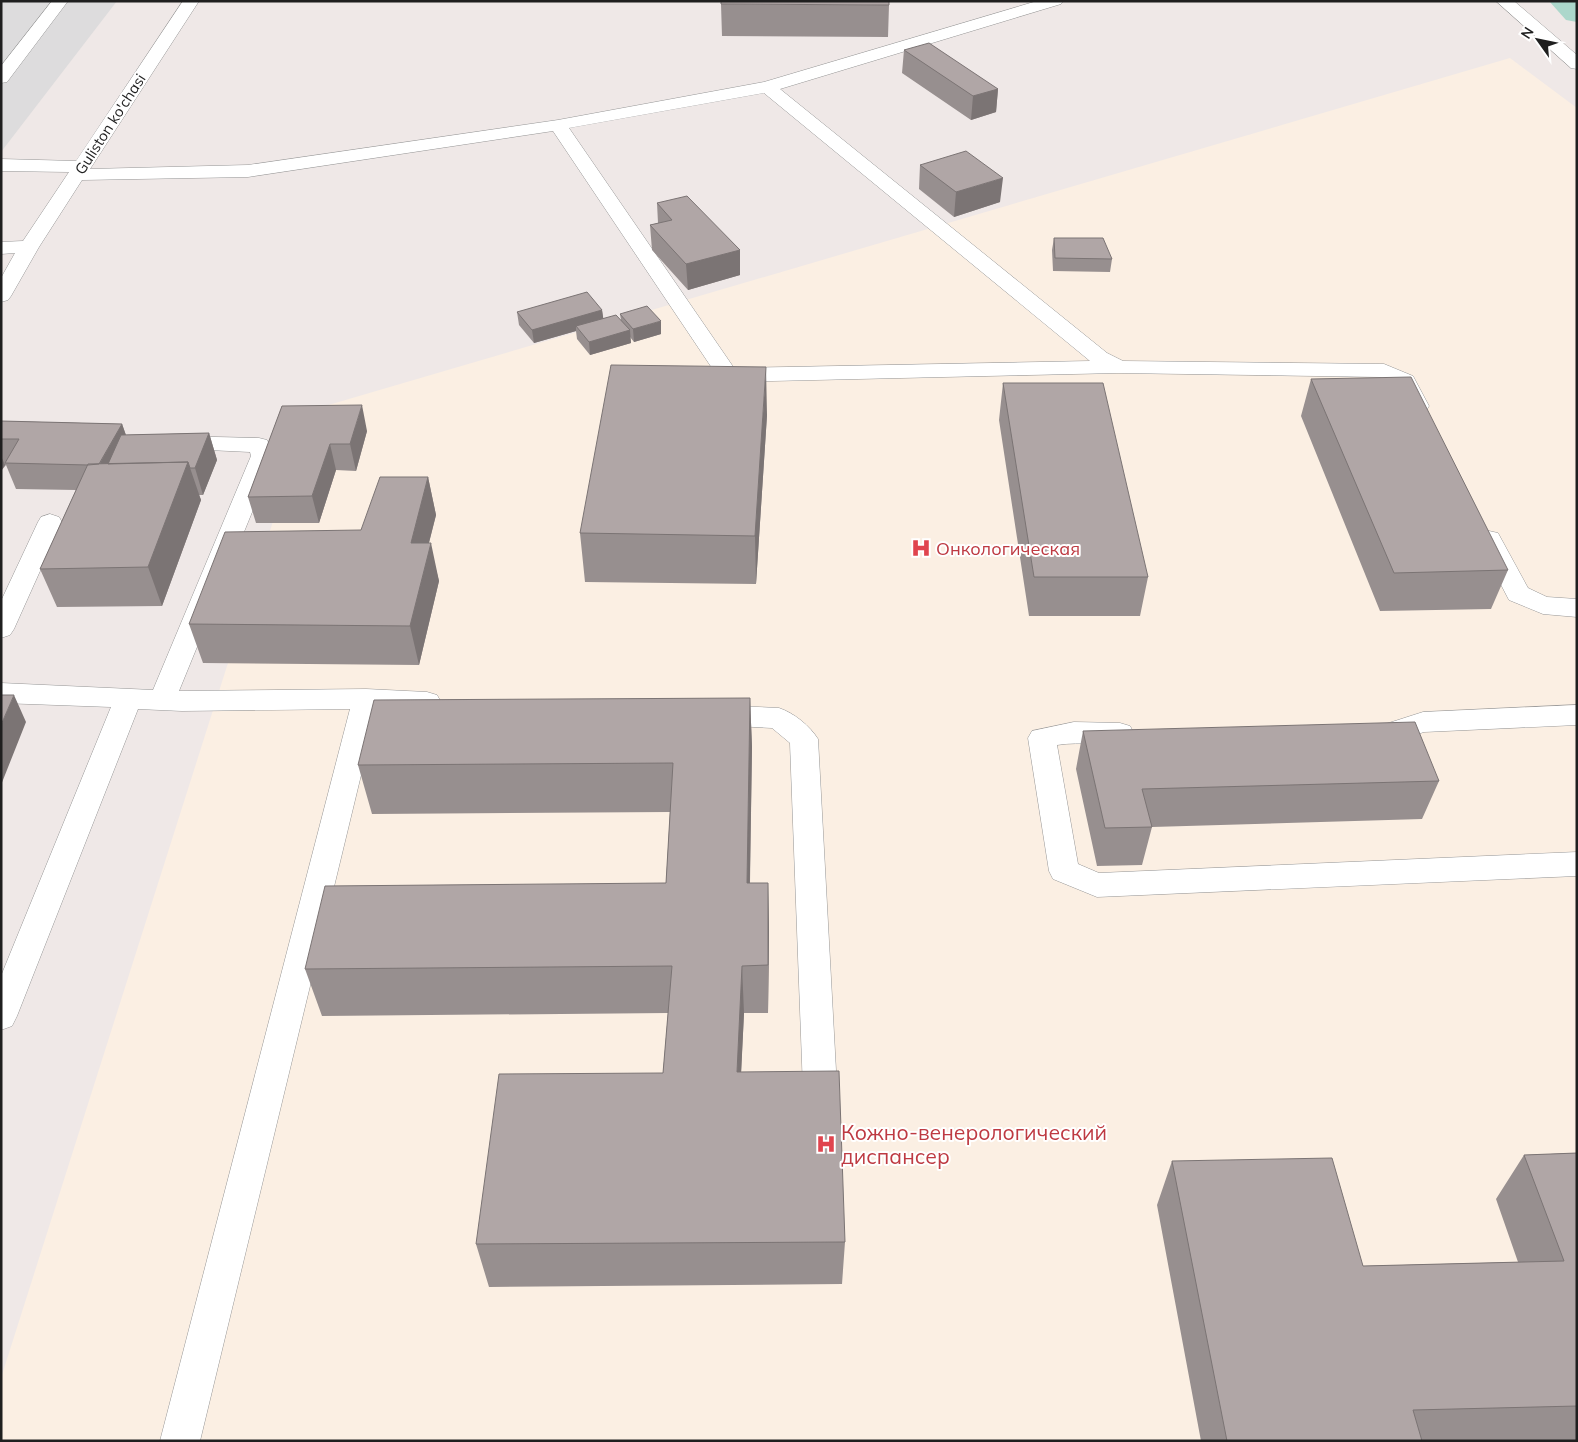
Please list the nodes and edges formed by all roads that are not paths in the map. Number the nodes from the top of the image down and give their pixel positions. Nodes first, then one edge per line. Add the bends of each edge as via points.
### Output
1 (60, 1) edge
2 (191, 1) edge
3 (1055, 1) edge
4 (1504, 1) edge
5 (1577, 64) edge
6 (1, 78) edge
7 (767, 88) junction
8 (558, 125) junction
9 (1, 165) edge
10 (79, 171) junction
11 (29, 247) junction
12 (1, 248) edge
13 (1, 296) edge
14 (1120, 367) junction
15 (1427, 424) edge
16 (150, 442) edge
17 (1477, 517) edge
18 (50, 522) dead end
19 (1577, 608) edge
20 (1, 629) edge
21 (1, 693) edge
22 (128, 699) junction
23 (366, 699) junction
24 (162, 700) junction
25 (454, 703) edge
26 (691, 714) edge
27 (1577, 715) edge
28 (1142, 733) edge
29 (1356, 736) edge
30 (1577, 864) edge
31 (1, 1016) edge
32 (820, 1090) edge
33 (180, 1441) edge

1 - 6 street
2 - 10 street, Guliston ko'chasi
3 - 7 street
4 - 5 street
7 - 8 street
7 - 14 street via 1099,358
8 - 10 street via 248,171
8 - 14 street via 728,375
9 - 10 street
10 - 11 street, Guliston ko'chasi
11 - 12 street
11 - 13 street, Guliston ko'chasi
14 - 15 street via 1384,370 1405,381
16 - 24 street via 259,445 263,456
17 - 19 street via 1518,594 1543,605
18 - 20 street
21 - 22 street
22 - 24 street
22 - 31 street
23 - 24 street
23 - 25 street
23 - 33 street
26 - 32 street via 779,718 804,739
27 - 29 street via 1422,722 1385,736
28 - 30 street via 1074,732 1042,738 1064,871 1097,885

